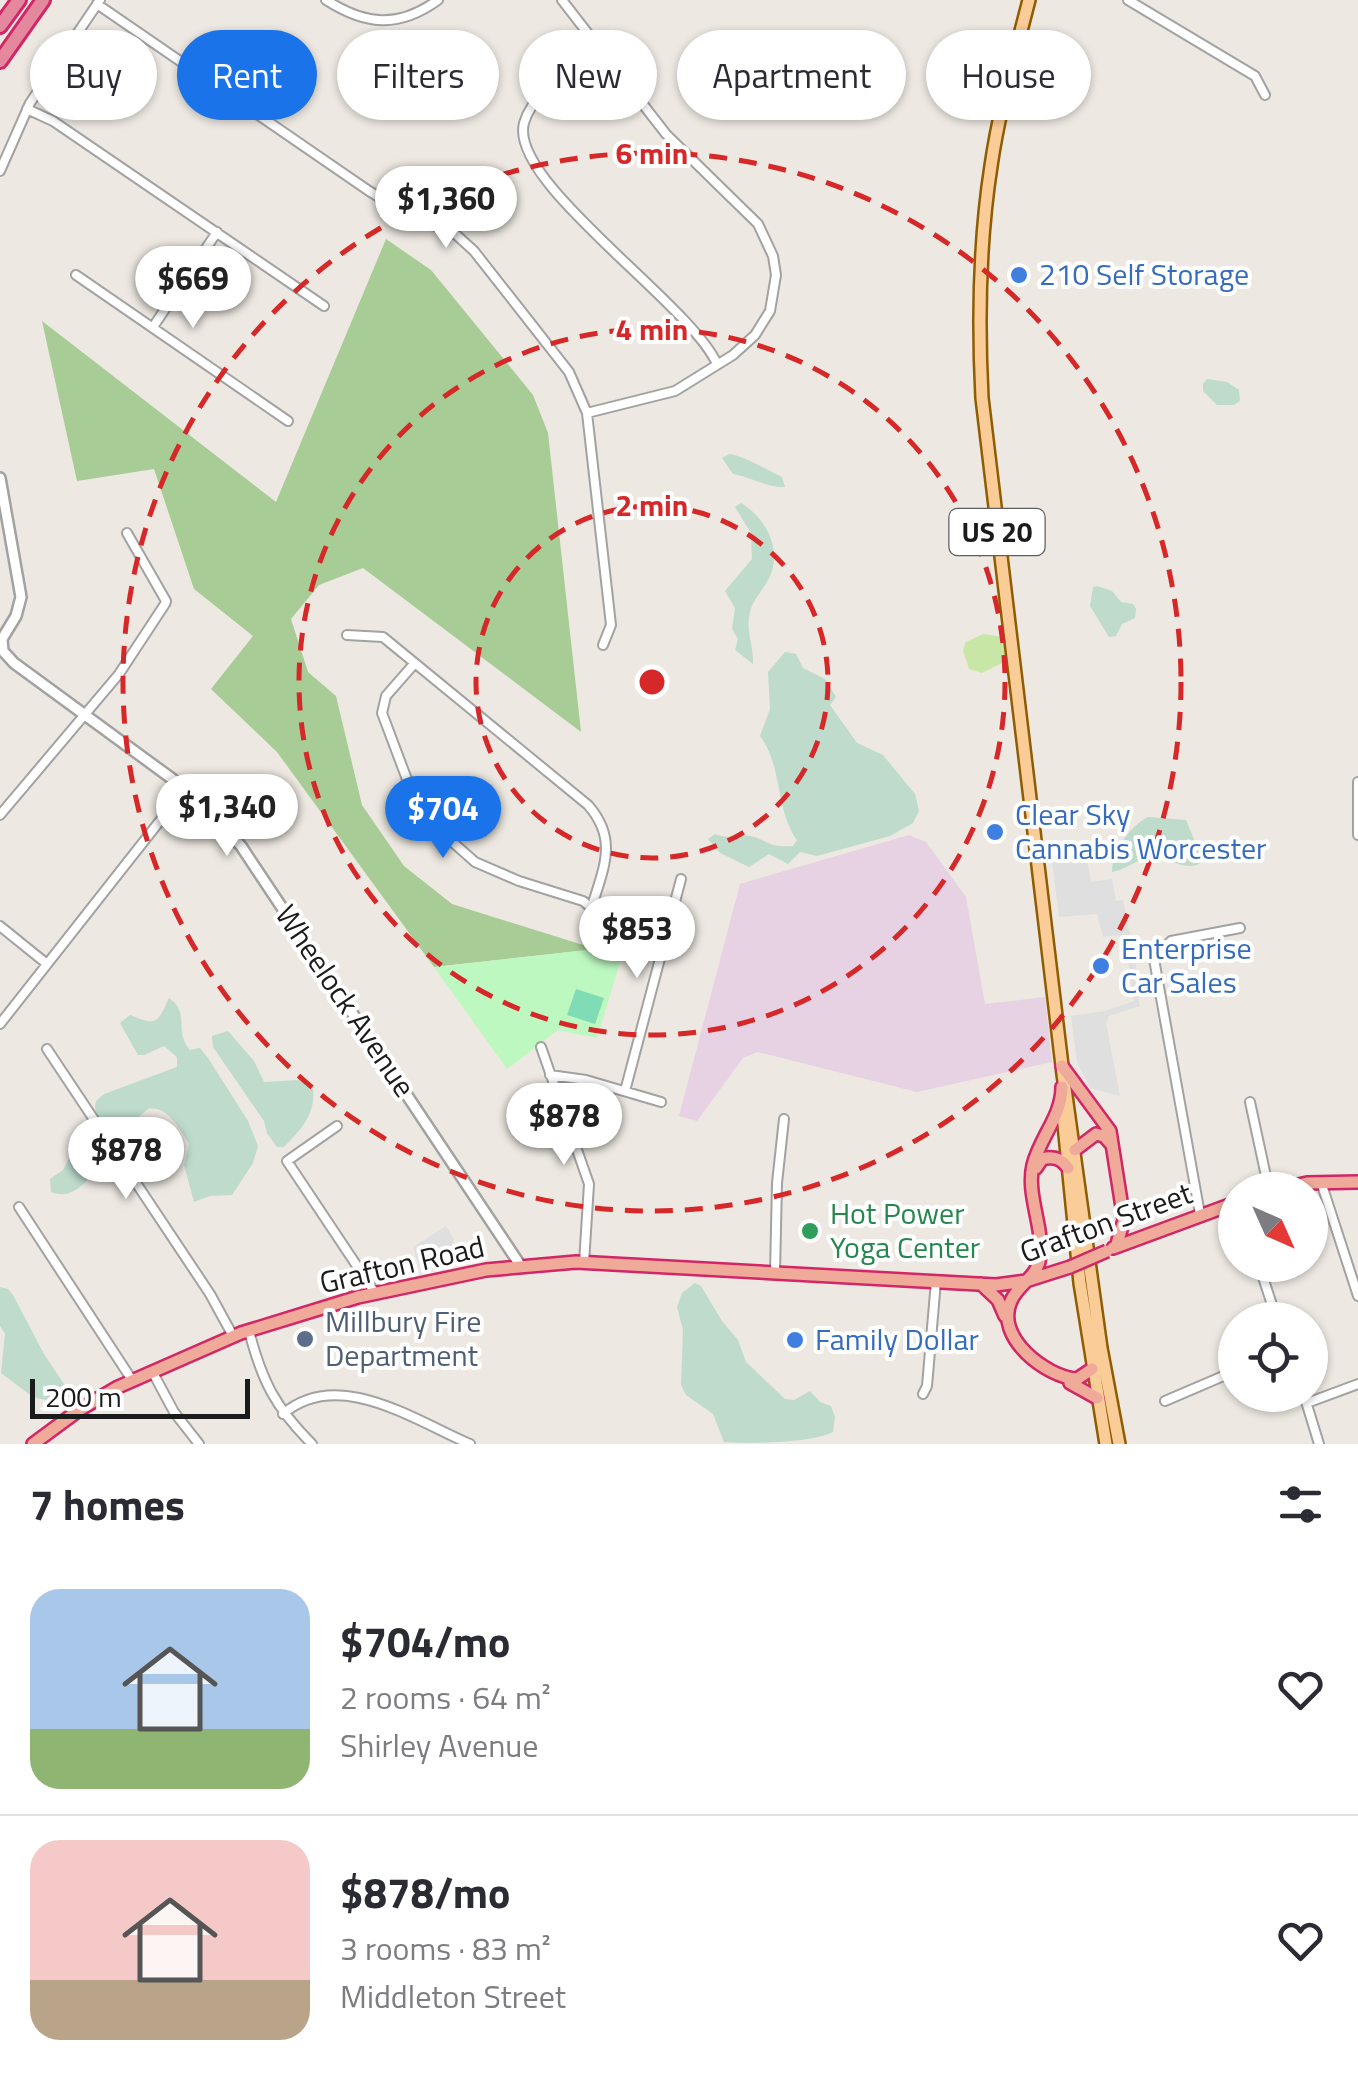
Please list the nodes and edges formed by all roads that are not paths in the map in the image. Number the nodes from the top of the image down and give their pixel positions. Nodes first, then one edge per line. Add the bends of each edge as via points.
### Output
1 (19, 0) edge
2 (43, 0) edge
3 (326, 0) edge
4 (438, 0) edge
5 (562, 0) edge
6 (1029, 0) edge
7 (1128, 0) edge
8 (98, 2) edge
9 (0, 26) edge
10 (585, 30) edge
11 (0, 61) edge
12 (1265, 96) dead end
13 (27, 109) junction
14 (528, 120) edge
15 (655, 120) edge
16 (0, 171) edge
17 (217, 232) junction
18 (76, 275) dead end
19 (324, 306) dead end
20 (154, 327) junction
21 (717, 364) junction
22 (588, 413) junction
23 (288, 421) dead end
24 (0, 478) edge
25 (127, 533) dead end
26 (347, 635) dead end
27 (603, 645) dead end
28 (414, 664) junction
29 (85, 714) junction
30 (1358, 782) edge
31 (184, 789) junction
32 (0, 815) edge
33 (1358, 834) edge
34 (682, 879) dead end
35 (592, 906) junction
36 (0, 926) edge
37 (1240, 928) dead end
38 (664, 948) junction
39 (47, 964) junction
40 (0, 1024) edge
41 (541, 1047) dead end
42 (47, 1049) dead end
43 (1062, 1066) junction
44 (550, 1075) junction
45 (1062, 1087) joint
46 (625, 1091) junction
47 (1062, 1101) junction
48 (660, 1102) dead end
49 (1250, 1102) dead end
50 (784, 1119) dead end
51 (337, 1126) dead end
52 (1114, 1149) junction
53 (1075, 1150) junction
54 (1068, 1168) junction
55 (1268, 1172) edge
56 (1328, 1182) edge
57 (1358, 1182) edge
58 (1328, 1202) edge
59 (19, 1207) dead end
60 (1218, 1208) edge
61 (1200, 1214) junction
62 (1124, 1220) junction
63 (1144, 1235) junction
64 (1111, 1249) junction
65 (584, 1263) junction
66 (520, 1265) junction
67 (633, 1266) joint
68 (1064, 1269) junction
69 (775, 1273) junction
70 (1354, 1274) edge
71 (1026, 1281) junction
72 (936, 1282) junction
73 (981, 1284) junction
74 (375, 1293) junction
75 (1358, 1296) edge
76 (249, 1331) junction
77 (234, 1336) junction
78 (1092, 1369) junction
79 (152, 1371) junction
80 (1218, 1378) edge
81 (132, 1380) junction
82 (1358, 1384) edge
83 (1328, 1393) edge
84 (923, 1394) dead end
85 (1097, 1398) junction
86 (1166, 1401) dead end
87 (1310, 1412) edge
88 (283, 1414) junction
89 (49, 1439) edge
90 (33, 1444) edge
91 (199, 1444) edge
92 (312, 1444) edge
93 (470, 1444) edge
94 (1106, 1444) edge
95 (1119, 1444) edge
96 (1320, 1444) edge

1 - 9 highway
2 - 11 highway
3 - 4 street via 352,16 378,21
5 - 10 street
6 - 43 main road, US 20 via 991,162 980,356
7 - 12 street via 1255,76
8 - 13 street
8 - 22 street via 370,192 466,242 569,372
13 - 16 street
13 - 17 street
14 - 21 street via 529,156 598,236 695,329
15 - 21 street via 758,224 773,256 770,311 755,336
17 - 19 street
17 - 20 street
18 - 20 street
20 - 23 street
21 - 22 street via 675,391
22 - 27 street via 611,625
24 - 29 street, Wheelock Avenue via 21,597 2,640 4,651
25 - 29 street via 166,601
26 - 28 street via 383,637
28 - 35 street via 597,816 606,849
28 - 35 street via 386,696 382,712 396,758 429,818 475,862
29 - 31 street, Wheelock Avenue
29 - 32 street
30 - 33 street
31 - 39 street
31 - 66 street, Wheelock Avenue via 253,861
34 - 38 street
35 - 38 street via 622,933
36 - 39 street
37 - 61 street via 1178,939 1154,959
38 - 46 street
39 - 40 street
41 - 44 street
42 - 77 street
43 - 45 main road, US 20
43 - 52 highway via 1110,1131
43 - 53 main road, US 20
44 - 46 street
44 - 65 street via 589,1184
45 - 47 highway, US 20
46 - 48 street
47 - 54 main road, US 20
47 - 71 highway via 1032,1166 1041,1252
49 - 55 street
50 - 69 street
51 - 74 street via 287,1161
52 - 53 highway via 1096,1134
52 - 62 highway
53 - 95 main road, US 20
54 - 68 highway via 1046,1158 1035,1174 1044,1255
54 - 78 main road, US 20
56 - 57 highway
58 - 70 street
59 - 81 street
60 - 61 highway, Grafton Street
61 - 63 highway, Grafton Street
62 - 63 highway
62 - 64 highway
63 - 64 highway, Grafton Street
64 - 68 highway, Grafton Street, bridge
65 - 66 highway, Grafton Road
65 - 67 highway, Grafton Road
66 - 74 highway, Grafton Road
67 - 69 highway, Grafton Street
68 - 71 highway, Grafton Street
69 - 72 highway, Grafton Street
70 - 75 street
71 - 73 highway, Grafton Street
71 - 78 highway via 1008,1312 1022,1346 1043,1368 1066,1378 1077,1380
72 - 73 highway, Grafton Street
72 - 84 street
73 - 85 highway via 1002,1306 1028,1360
74 - 76 highway, Grafton Road
76 - 77 highway, Grafton Road
76 - 88 street
77 - 79 highway, Grafton Road
78 - 85 main road, US 20
79 - 81 highway, Grafton Road
79 - 91 street
80 - 86 street
81 - 89 highway, Grafton Road via 78,1410
82 - 83 street
85 - 94 main road, US 20
87 - 96 street
88 - 92 street
88 - 93 street via 310,1396 354,1396
89 - 90 highway, Grafton Road

